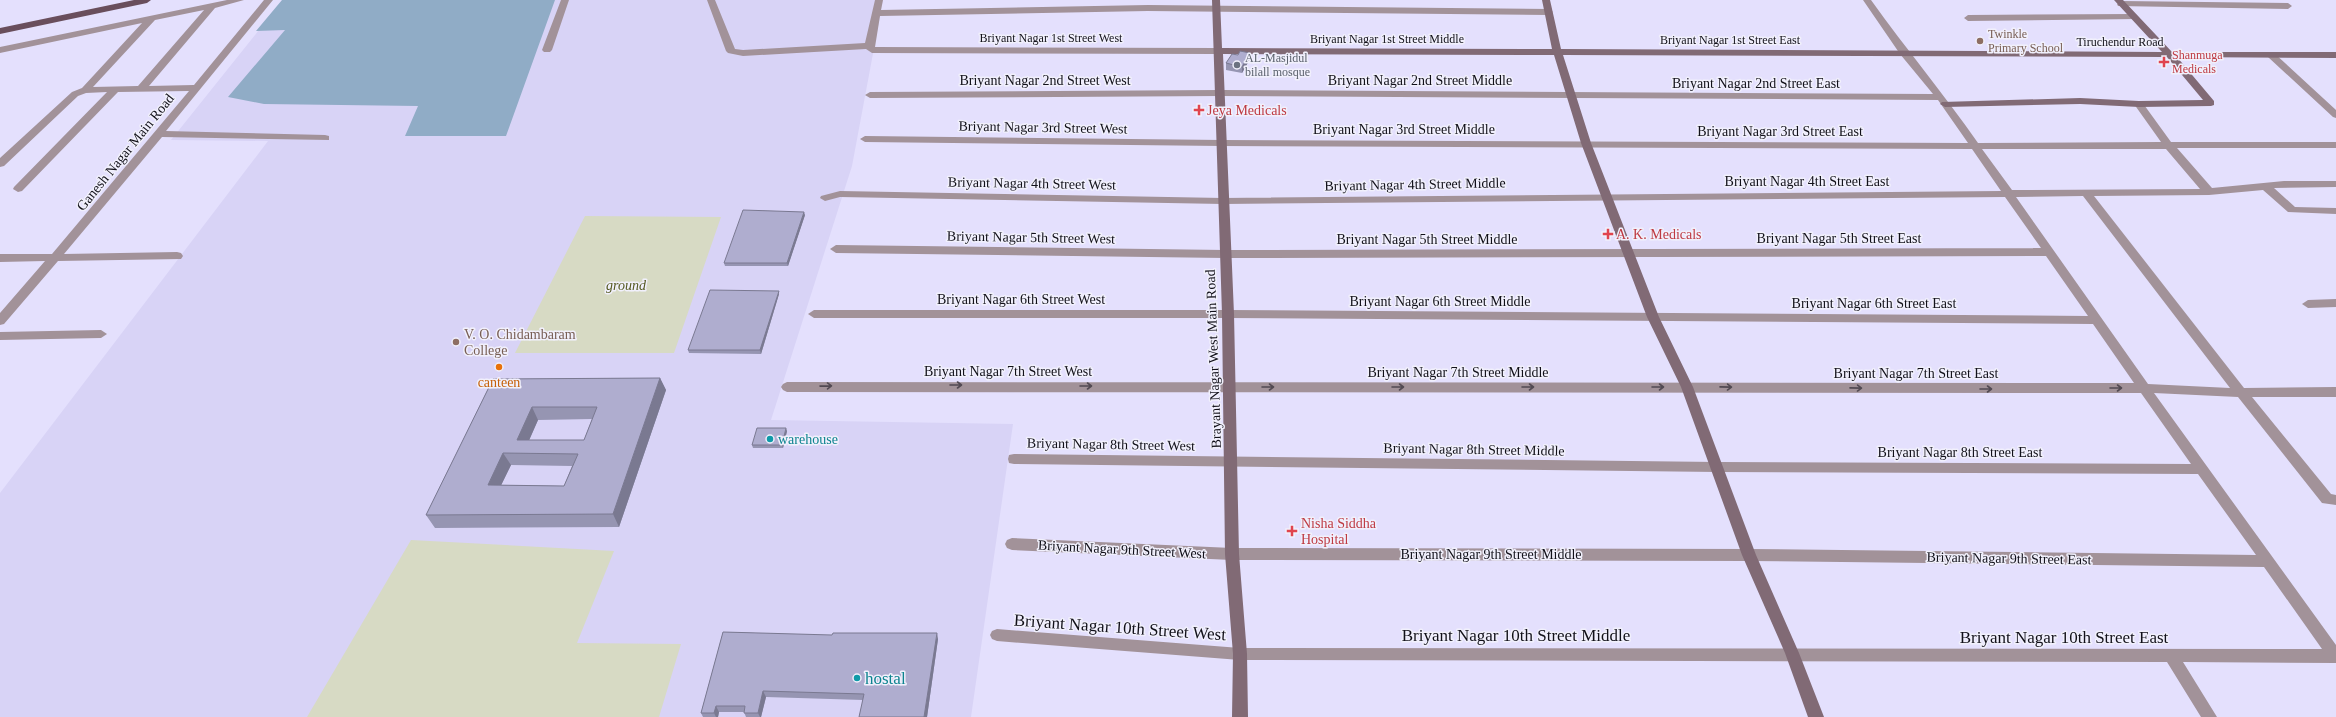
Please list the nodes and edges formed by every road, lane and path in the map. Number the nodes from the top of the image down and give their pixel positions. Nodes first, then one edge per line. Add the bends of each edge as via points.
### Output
1 (118, 0) edge
2 (147, 0) edge
3 (240, 0) edge
4 (268, 0) edge
5 (565, 0) edge
6 (711, 0) edge
7 (879, 0) edge
8 (1546, 0) edge
9 (1867, 0) edge
10 (2120, 2) edge
11 (2213, 2) edge
12 (213, 5) junction
13 (1216, 5) edge
14 (2288, 6) dead end
15 (1549, 12) junction
16 (877, 13) junction
17 (2134, 17) junction
18 (152, 18) junction
19 (1968, 18) dead end
20 (0, 26) edge
21 (0, 31) edge
22 (869, 46) junction
23 (0, 50) edge
24 (548, 50) dead end
25 (1218, 51) junction
26 (1557, 51) junction
27 (1903, 52) junction
28 (2169, 54) junction
29 (2271, 55) junction
30 (2336, 55) edge
31 (196, 88) junction
32 (141, 89) junction
33 (85, 90) junction
34 (115, 90) junction
35 (1220, 93) junction
36 (870, 95) dead end
37 (1571, 96) junction
38 (1943, 101) junction
39 (2139, 104) junction
40 (2331, 107) edge
41 (2336, 115) edge
42 (158, 134) junction
43 (325, 138) dead end
44 (865, 139) dead end
45 (1222, 143) junction
46 (1586, 143) junction
47 (2168, 145) junction
48 (2336, 145) edge
49 (1974, 146) junction
50 (0, 164) edge
51 (2336, 184) edge
52 (2265, 186) junction
53 (18, 189) dead end
54 (2209, 192) junction
55 (2086, 193) junction
56 (2009, 194) junction
57 (1606, 196) junction
58 (825, 198) dead end
59 (1224, 201) junction
60 (2336, 211) edge
61 (836, 249) dead end
62 (2049, 252) junction
63 (1628, 253) junction
64 (1225, 254) junction
65 (56, 256) junction
66 (177, 256) dead end
67 (0, 258) edge
68 (2336, 303) edge
69 (2308, 304) dead end
70 (814, 314) dead end
71 (1228, 314) junction
72 (1653, 317) junction
73 (2096, 320) junction
74 (0, 321) edge
75 (101, 334) dead end
76 (0, 336) edge
77 (787, 387) dead end
78 (1229, 387) junction
79 (1687, 387) junction
80 (2144, 388) junction
81 (2336, 392) edge
82 (2241, 393) junction
83 (1014, 459) dead end
84 (1231, 463) junction
85 (1717, 468) junction
86 (2202, 469) junction
87 (2336, 500) edge
88 (1012, 544) dead end
89 (1232, 554) junction
90 (1749, 555) junction
91 (2269, 561) junction
92 (997, 635) dead end
93 (1792, 653) junction
94 (1240, 654) junction
95 (2171, 656) junction
96 (2336, 656) edge
97 (1240, 717) edge
98 (1816, 717) edge
99 (2209, 717) edge

1 - 20 main road
2 - 21 main road
3 - 12 street
4 - 31 street, Ganesh Nagar Main Road
5 - 24 street
6 - 22 street via 731,51 743,53
7 - 16 street
8 - 15 street
9 - 27 street
10 - 11 street
10 - 17 street
11 - 14 street
12 - 18 street
12 - 32 street
13 - 15 street
13 - 16 street
13 - 25 street, Brayant Nagar West Main Road
15 - 26 street
16 - 22 street
17 - 19 street
17 - 28 street
18 - 23 street
18 - 33 street
22 - 25 street, Briyant Nagar 1st Street West via 872,50
25 - 26 street, Briyant Nagar 1st Street Middle
25 - 35 street, Brayant Nagar West Main Road
26 - 27 street, Briyant Nagar 1st Street East
26 - 37 street
27 - 28 street, Tiruchendur Road
27 - 38 street
28 - 29 street, Tiruchendur Road
28 - 39 street via 2211,103
29 - 30 street, Tiruchendur Road
29 - 40 street
31 - 32 street
31 - 42 street, Ganesh Nagar Main Road
32 - 34 street
33 - 34 street
33 - 50 street via 75,94
34 - 53 street
35 - 36 street, Briyant Nagar 2nd Street West
35 - 37 street, Briyant Nagar 2nd Street Middle
35 - 45 street, Brayant Nagar West Main Road
37 - 38 street, Briyant Nagar 2nd Street East
37 - 46 street
38 - 39 street via 2080,101
38 - 49 street
39 - 47 street
40 - 41 street
42 - 43 street
42 - 65 street, Ganesh Nagar Main Road
44 - 45 street, Briyant Nagar 3rd Street West
45 - 46 street, Briyant Nagar 3rd Street Middle
45 - 59 street, Brayant Nagar West Main Road
46 - 49 street, Briyant Nagar 3rd Street East
46 - 57 street
47 - 48 street, Briyant Nagar 3rd Street East
47 - 49 street, Briyant Nagar 3rd Street East
47 - 54 street
49 - 56 street
51 - 52 street, Briyant Nagar 4th Street East
52 - 54 street, Briyant Nagar 4th Street East
52 - 60 street via 2292,210
54 - 55 street, Briyant Nagar 4th Street East
55 - 56 street, Briyant Nagar 4th Street East
55 - 82 street
56 - 57 street, Briyant Nagar 4th Street East
56 - 62 street
57 - 59 street, Briyant Nagar 4th Street Middle
57 - 63 street
58 - 59 street, Briyant Nagar 4th Street West via 840,194
59 - 64 street, Brayant Nagar West Main Road
61 - 64 street, Briyant Nagar 5th Street West
62 - 63 street, Briyant Nagar 5th Street East
62 - 73 street
63 - 64 street, Briyant Nagar 5th Street Middle
63 - 72 street
64 - 71 street, Brayant Nagar West Main Road
65 - 66 street
65 - 67 street
65 - 74 street, Ganesh Nagar Main Road
68 - 69 street
70 - 71 street, Briyant Nagar 6th Street West
71 - 72 street, Briyant Nagar 6th Street Middle
71 - 78 street, Brayant Nagar West Main Road
72 - 73 street, Briyant Nagar 6th Street East
72 - 79 street
73 - 80 street
75 - 76 street
77 -> 78 street, Briyant Nagar 7th Street West
78 -> 79 street, Briyant Nagar 7th Street Middle
78 - 84 street, Brayant Nagar West Main Road
79 -> 80 street, Briyant Nagar 7th Street East
79 - 85 street
80 - 82 street, Briyant Nagar 7th Street East
80 - 86 street
81 - 82 street, Briyant Nagar 7th Street East
82 - 87 street via 2327,499
83 - 84 street, Briyant Nagar 8th Street West
84 - 85 street, Briyant Nagar 8th Street Middle
84 - 89 street, Brayant Nagar West Main Road
85 - 86 street, Briyant Nagar 8th Street East
85 - 90 street
86 - 91 street
88 - 89 street, Briyant Nagar 9th Street West
89 - 90 street, Briyant Nagar 9th Street Middle
89 - 94 street, Brayant Nagar West Main Road
90 - 91 street, Briyant Nagar 9th Street East
90 - 93 street
91 - 96 street
92 - 94 street, Briyant Nagar 10th Street West
93 - 94 street, Briyant Nagar 10th Street Middle
93 - 95 street, Briyant Nagar 10th Street East
93 - 98 street
94 - 97 street, Brayant Nagar West Main Road
95 - 96 street, Briyant Nagar 10th Street East
95 - 99 street

